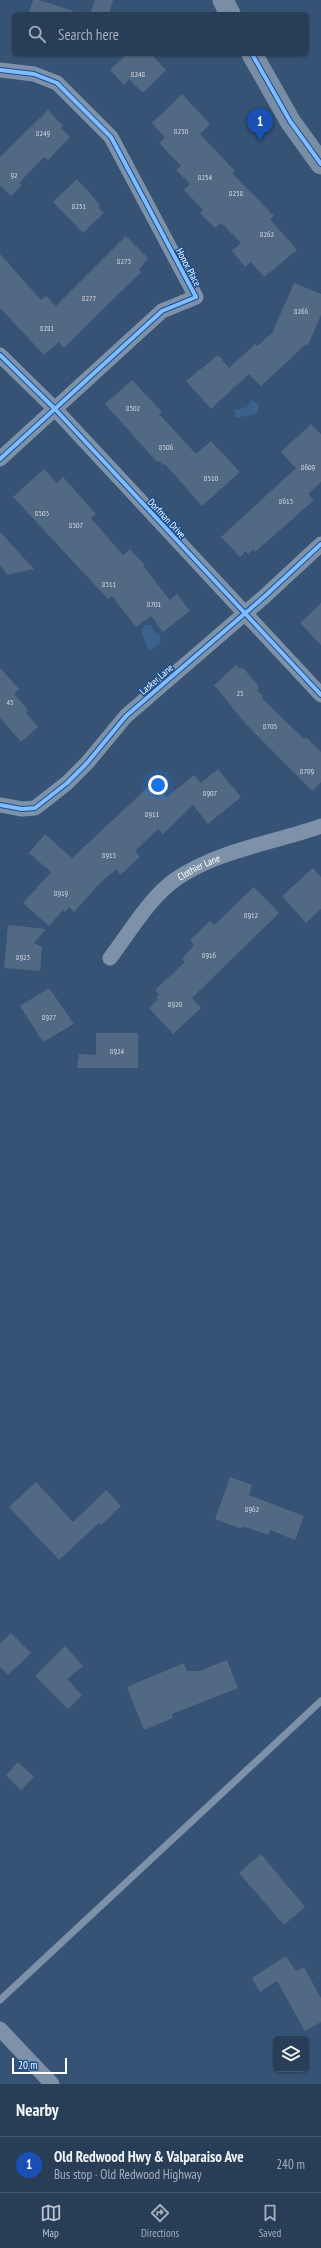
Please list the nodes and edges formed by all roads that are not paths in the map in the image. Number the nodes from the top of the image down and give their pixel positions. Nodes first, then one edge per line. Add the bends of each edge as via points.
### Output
1 (223, 0) edge
2 (229, 12) edge
3 (253, 56) edge
4 (0, 70) edge
5 (321, 164) edge
6 (0, 355) edge
7 (55, 409) junction
8 (0, 459) edge
9 (321, 544) edge
10 (245, 613) junction
11 (321, 694) edge
12 (0, 805) edge
13 (321, 826) edge
14 (110, 958) dead end
15 (321, 1701) edge
16 (0, 2000) edge
17 (0, 2029) edge
18 (52, 2084) edge

1 - 2 main road
3 - 5 main road via 290,121
4 - 7 street, Honor Place via 34,74 57,83 110,137 196,297 162,311
6 - 7 street, Dorfman Drive
7 - 8 street, Honor Place
7 - 10 street, Dorfman Drive
9 - 10 street, Lasker Lane
10 - 11 street, Dorfman Drive
10 - 12 street, Lasker Lane via 126,716 67,783 35,808 22,809
13 - 14 street, Clothier Lane via 222,856 176,880 153,901
15 - 16 lane
17 - 18 street

